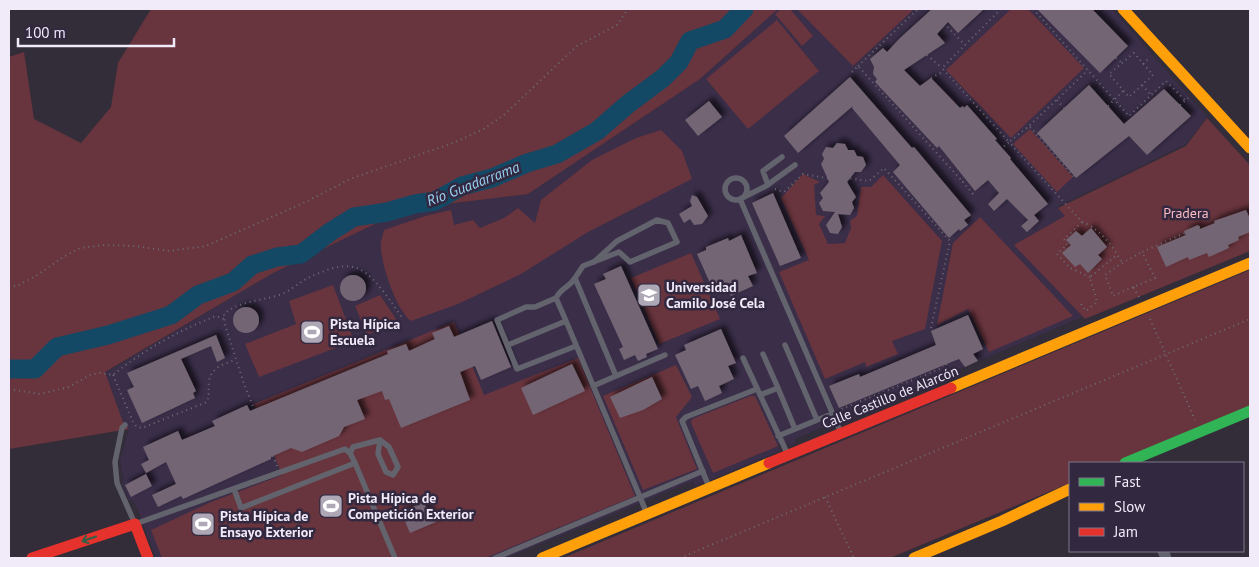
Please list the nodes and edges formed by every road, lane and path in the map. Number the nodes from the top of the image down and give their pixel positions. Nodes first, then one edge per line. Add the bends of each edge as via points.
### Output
1 (628, 9) edge
2 (918, 9) edge
3 (930, 9) edge
4 (1001, 9) edge
5 (1033, 9) edge
6 (1123, 9) edge
7 (965, 45) junction
8 (1152, 54) dead end
9 (927, 55) dead end
10 (1116, 58) dead end
11 (1122, 63) junction
12 (1143, 64) junction
13 (858, 66) junction
14 (942, 68) junction
15 (1088, 70) junction
16 (944, 71) junction
17 (852, 72) dead end
18 (931, 78) dead end
19 (1142, 85) junction
20 (1124, 91) junction
21 (1151, 95) junction
22 (1190, 96) dead end
23 (1056, 100) junction
24 (1114, 100) junction
25 (1186, 101) junction
26 (1180, 105) dead end
27 (1108, 106) dead end
28 (1064, 108) dead end
29 (1029, 126) junction
30 (1009, 142) junction
31 (1250, 148) edge
32 (782, 156) dead end
33 (795, 165) dead end
34 (1076, 179) dead end
35 (963, 182) junction
36 (770, 187) junction
37 (973, 194) dead end
38 (1082, 222) junction
39 (1202, 226) dead end
40 (1199, 227) dead end
41 (1185, 233) dead end
42 (1142, 252) junction
43 (1118, 254) junction
44 (594, 262) junction
45 (1122, 263) junction
46 (1250, 263) edge
47 (1090, 277) junction
48 (575, 278) junction
49 (9, 287) edge
50 (1133, 287) junction
51 (1139, 297) dead end
52 (556, 298) junction
53 (1081, 304) dead end
54 (1145, 308) junction
55 (224, 319) junction
56 (403, 319) dead end
57 (1250, 319) edge
58 (566, 321) junction
59 (508, 345) junction
60 (785, 345) dead end
61 (576, 346) junction
62 (763, 354) dead end
63 (1166, 354) junction
64 (666, 355) dead end
65 (743, 358) dead end
66 (237, 360) junction
67 (113, 375) junction
68 (616, 376) junction
69 (593, 386) junction
70 (778, 388) junction
71 (9, 389) edge
72 (759, 392) junction
73 (1250, 411) edge
74 (832, 414) junction
75 (817, 420) junction
76 (126, 425) dead end
77 (795, 429) junction
78 (1200, 432) junction
79 (841, 433) junction
80 (778, 436) junction
81 (380, 440) junction
82 (350, 453) junction
83 (788, 455) junction
84 (1128, 462) edge
85 (355, 463) junction
86 (703, 471) junction
87 (280, 472) junction
88 (710, 488) junction
89 (234, 489) junction
90 (1069, 489) edge
91 (826, 497) junction
92 (640, 498) junction
93 (647, 514) junction
94 (135, 524) junction
95 (32, 558) edge
96 (148, 558) edge
97 (395, 558) edge
98 (495, 558) edge
99 (542, 558) edge
100 (680, 558) edge
101 (854, 558) edge
102 (914, 558) edge

1 - 49 path via 617,25 578,46 504,115 482,130 350,179 206,246 169,251 135,246 80,248 19,285
2 - 13 path
3 - 7 path
4 - 7 path
5 - 15 path
6 - 31 street
7 - 14 path
8 - 12 path
9 - 14 path
10 - 11 path
11 - 12 path via 1134,53
11 - 20 path via 1109,74
12 - 19 path via 1152,75
13 - 17 path
13 - 35 path
14 - 16 path
15 - 23 path
15 - 24 path
16 - 18 path
16 - 30 path
19 - 20 path via 1129,96
19 - 21 path
20 - 24 path
21 - 24 path via 1129,116
21 - 25 path via 1166,81
22 - 25 path
23 - 28 path
23 - 29 path
24 - 27 path
25 - 26 path
29 - 30 path
29 - 34 path
30 - 35 path
30 - 38 path
32 - 36 lane via 763,171
33 - 36 lane
35 - 37 path
36 - 74 lane via 740,199
36 - 74 path via 784,192 803,174 844,181 847,178 869,181 884,168 950,241 931,328 947,366
38 - 43 path via 1095,228
38 - 47 path via 1064,239 1067,245 1057,254 1070,268
39 - 40 path
41 - 42 path
42 - 45 path
42 - 50 path via 1155,278
43 - 45 path
43 - 47 path
44 - 44 lane via 618,252 630,262 677,242 668,223 657,220 617,241
44 - 48 lane via 583,266
45 - 50 path via 1105,275 1113,296
46 - 54 street, Calle Castillo de Alarcón
47 - 53 path via 1097,302 1086,311
48 - 52 lane via 561,289
48 - 68 lane
50 - 51 path
52 - 58 lane
52 - 59 lane via 497,320
54 - 63 path
54 - 79 street, Calle Castillo de Alarcón
55 - 56 path via 224,314 230,309 294,289 328,269 353,267 383,289
55 - 66 path
55 - 67 path via 216,316 195,324 129,362
57 - 63 path
58 - 59 lane
58 - 61 lane
59 - 61 lane via 518,369
60 - 75 lane
61 - 69 lane
62 - 70 lane
63 - 78 path
63 - 91 path
64 - 68 lane
65 - 72 lane
66 - 67 path via 218,366 213,372 207,402 142,428 133,422
66 - 87 path
67 - 71 path via 90,375 69,387 40,394
68 - 69 lane
69 - 92 lane
70 - 72 lane
70 - 77 lane
72 - 80 lane
72 - 86 lane via 682,421
73 - 78 street
74 - 75 lane
74 - 79 lane
75 - 77 lane
76 - 94 lane via 122,428 115,462 117,482
77 - 80 lane
78 - 84 street
79 - 83 street, Calle Castillo de Alarcón
80 - 83 lane
81 - 81 lane via 378,454 386,472 393,474 398,467 389,446
81 - 82 lane via 353,447
82 - 85 lane
82 - 87 lane via 345,449
83 - 88 street, Calle Castillo de Alarcón
85 - 89 lane via 241,508
85 - 97 lane
86 - 88 lane
86 - 92 lane
87 - 89 lane
88 - 93 street, Calle Castillo de Alarcón
89 - 94 lane
90 - 102 street
91 - 100 path
91 - 101 path
92 - 93 lane
92 - 98 lane
93 - 99 street, Calle Castillo de Alarcón
94 -> 95 street
94 - 96 street

